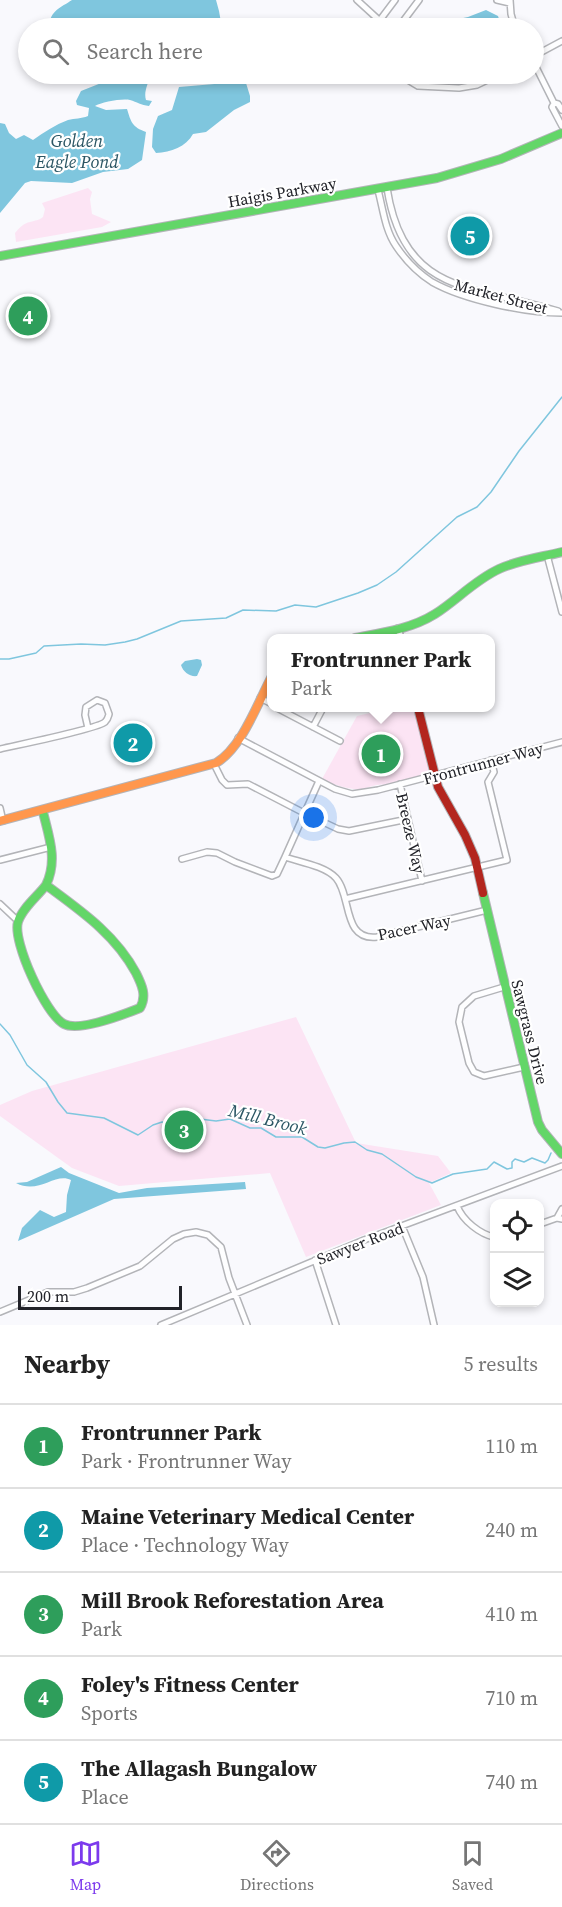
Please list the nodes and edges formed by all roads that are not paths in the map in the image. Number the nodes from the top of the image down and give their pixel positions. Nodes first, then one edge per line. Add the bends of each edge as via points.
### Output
1 (357, 0) edge
2 (395, 0) edge
3 (419, 0) edge
4 (497, 0) edge
5 (510, 1) edge
6 (377, 18) edge
7 (382, 18) edge
8 (406, 18) edge
9 (512, 18) edge
10 (562, 41) edge
11 (544, 51) edge
12 (544, 83) edge
13 (415, 84) edge
14 (481, 84) edge
15 (554, 103) junction
16 (562, 110) edge
17 (562, 126) edge
18 (562, 133) edge
19 (387, 188) junction
20 (378, 189) junction
21 (0, 256) edge
22 (562, 313) edge
23 (562, 552) edge
24 (547, 555) junction
25 (562, 612) edge
26 (398, 628) junction
27 (375, 634) edge
28 (400, 634) edge
29 (267, 685) edge
30 (260, 698) junction
31 (267, 702) edge
32 (285, 712) edge
33 (321, 712) edge
34 (419, 712) edge
35 (313, 727) junction
36 (88, 728) junction
37 (238, 738) junction
38 (340, 741) dead end
39 (562, 742) edge
40 (0, 749) edge
41 (491, 760) junction
42 (214, 764) junction
43 (434, 775) junction
44 (319, 781) junction
45 (400, 784) junction
46 (0, 808) edge
47 (43, 812) junction
48 (304, 813) junction
49 (408, 819) junction
50 (2, 821) edge
51 (51, 847) junction
52 (285, 857) junction
53 (182, 859) dead end
54 (0, 860) edge
55 (477, 868) junction
56 (422, 881) junction
57 (46, 885) junction
58 (345, 899) junction
59 (0, 904) edge
60 (487, 910) junction
61 (18, 921) junction
62 (504, 987) junction
63 (524, 1067) junction
64 (562, 1154) edge
65 (562, 1166) edge
66 (457, 1206) junction
67 (562, 1209) edge
68 (559, 1219) edge
69 (544, 1223) edge
70 (402, 1226) junction
71 (490, 1235) edge
72 (315, 1260) junction
73 (236, 1294) junction
74 (0, 1312) edge
75 (161, 1325) edge
76 (248, 1325) edge
77 (336, 1325) edge
78 (434, 1325) edge

1 - 6 street
2 - 7 street
3 - 8 street
4 - 5 street
5 - 9 street
10 - 11 street
12 - 15 street
13 - 14 street via 459,88
15 - 16 street
15 - 17 street via 552,107
18 - 19 street, Haigis Parkway via 484,165
19 - 20 street, Haigis Parkway
19 - 22 street, Market Street via 396,227 428,270 460,287
20 - 21 street, Haigis Parkway
20 - 22 street, Market Street via 395,245 425,277 447,289 485,300
23 - 24 street
24 - 25 street
24 - 26 street via 494,570 434,615
26 - 27 street
26 - 28 street
29 - 30 street
30 - 31 street
30 - 37 street
32 - 35 street
33 - 35 street
34 - 43 street, Sawgrass Drive
35 - 38 street
36 - 36 street via 106,721 109,710 105,703 97,700 86,707
36 - 40 street
37 - 42 street via 226,757
37 - 44 street, Frontrunner Way
39 - 41 street, Frontrunner Way
41 - 43 street, Frontrunner Way
41 - 55 street via 494,772 488,782 507,860
42 - 47 street
42 - 48 street via 227,785 248,784
43 - 45 street, Frontrunner Way
43 - 55 street, Sawgrass Drive
44 - 45 street, Frontrunner Way via 352,794
44 - 48 street
45 - 49 street, Breeze Way
46 - 50 street
47 - 50 street
47 - 51 street
48 - 49 street via 349,831
48 - 52 street
49 - 56 street, Breeze Way
51 - 54 street
51 - 57 street via 53,868
52 - 53 street via 279,872 272,876 217,853
52 - 58 street, Pacer Way via 331,873
55 - 56 street
55 - 60 street, Sawgrass Drive
56 - 58 street
57 - 61 street
57 - 61 street via 117,942 144,991 142,1006 75,1026 60,1022 44,999 28,963 18,937
58 - 60 street, Pacer Way via 354,928 372,937
59 - 61 street
60 - 62 street, Sawgrass Drive
62 - 63 street, Sawgrass Drive
62 - 63 street via 471,998 460,1011 469,1063 476,1074 484,1076
63 - 64 street, Sawgrass Drive via 540,1127
65 - 66 street, Sawyer Road
66 - 70 street, Sawyer Road
66 - 71 street via 476,1228
67 - 68 street
68 - 69 street
70 - 72 street, Sawyer Road
70 - 78 street via 423,1277
72 - 73 street, Sawyer Road
72 - 77 street
73 - 74 street via 221,1247 208,1234 196,1232 173,1239 140,1266 87,1288 48,1292
73 - 75 street, Sawyer Road
73 - 76 street

